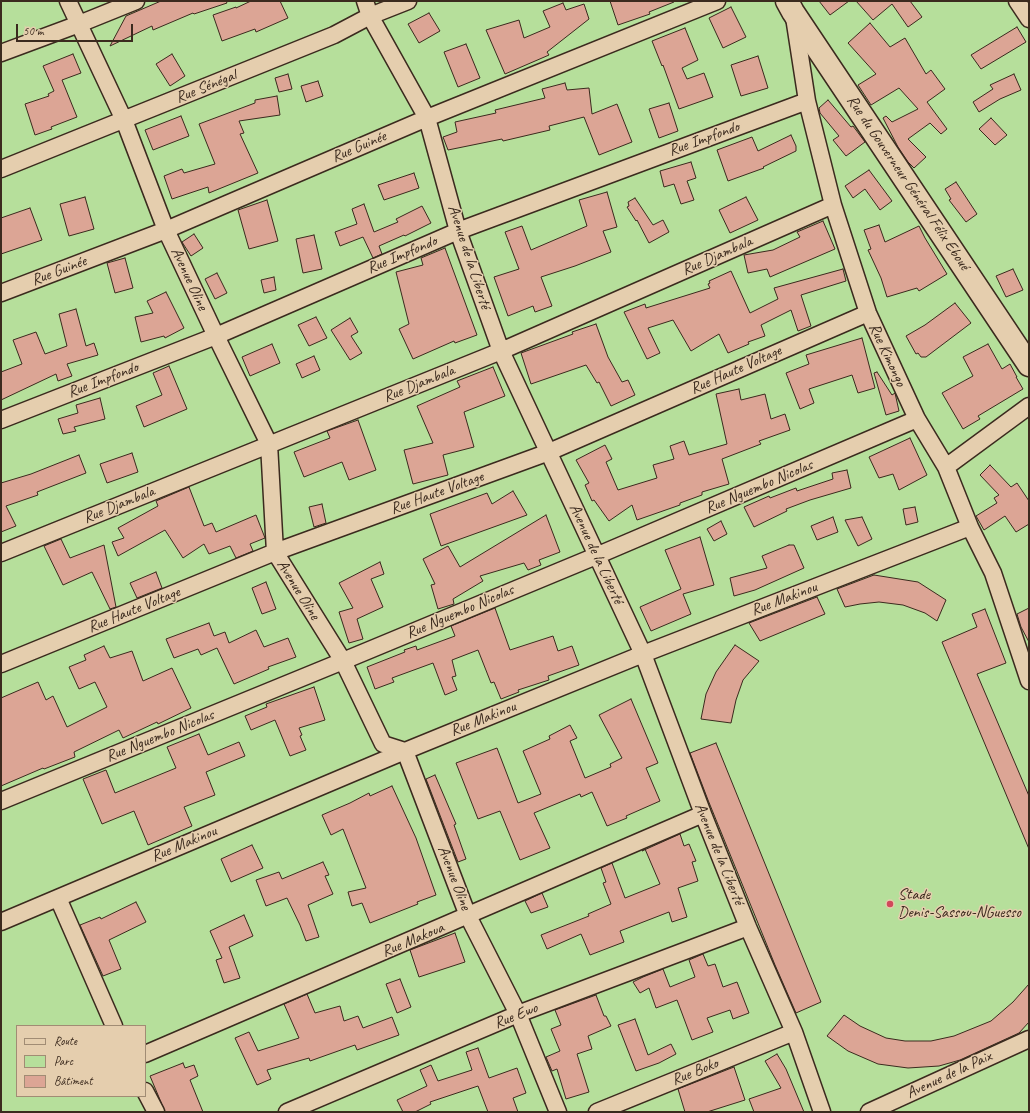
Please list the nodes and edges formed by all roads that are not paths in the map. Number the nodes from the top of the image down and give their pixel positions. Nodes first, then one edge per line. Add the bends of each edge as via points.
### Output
1 (68, 1) edge
2 (136, 1) edge
3 (365, 1) edge
4 (408, 1) edge
5 (717, 1) edge
6 (1017, 1) edge
7 (790, 6) edge
8 (370, 16) junction
9 (1029, 19) edge
10 (79, 24) junction
11 (1, 53) edge
12 (807, 101) junction
13 (427, 118) junction
14 (124, 120) junction
15 (1, 169) edge
16 (833, 205) junction
17 (166, 230) junction
18 (458, 231) junction
19 (1, 293) edge
20 (868, 312) junction
21 (216, 336) junction
22 (501, 351) junction
23 (1029, 365) edge
24 (1029, 406) edge
25 (917, 419) junction
26 (1, 420) edge
27 (270, 444) junction
28 (549, 452) junction
29 (946, 467) junction
30 (970, 527) junction
31 (275, 552) junction
32 (1, 553) edge
33 (596, 556) junction
34 (643, 654) junction
35 (343, 661) junction
36 (1, 664) edge
37 (1029, 681) edge
38 (405, 751) junction
39 (1, 801) edge
40 (703, 814) junction
41 (58, 898) junction
42 (468, 916) junction
43 (1, 922) edge
44 (748, 927) junction
45 (518, 1014) junction
46 (114, 1025) edge
47 (794, 1032) junction
48 (1029, 1039) edge
49 (146, 1054) edge
50 (146, 1093) edge
51 (156, 1112) edge
52 (287, 1112) edge
53 (558, 1112) edge
54 (597, 1112) edge
55 (822, 1112) edge
56 (869, 1112) edge

1 - 10 street, Avenue Oline
2 - 10 street
3 - 8 street, Avenue de la Liberté
4 - 8 street, Rue Sénégal
5 - 13 street, Rue Guinée
6 - 9 street
7 - 12 street, Rue Kimongo
7 - 23 main road, Rue du Gouverneur Général Félix Eboué
8 - 13 street, Avenue de la Liberté
8 - 14 street, Rue Sénégal via 334,35
10 - 11 street
10 - 14 street, Avenue Oline
12 - 16 street, Rue Kimongo
12 - 18 street, Rue Impfondo
13 - 17 street, Rue Guinée
13 - 18 street, Avenue de la Liberté
14 - 15 street, Rue Sénégal
14 - 17 street, Avenue Oline
16 - 20 street, Rue Kimongo
16 - 22 street, Rue Djambala
17 - 19 street, Rue Guinée
17 - 21 street, Avenue Oline
18 - 21 street, Rue Impfondo
18 - 22 street, Avenue de la Liberté
20 - 25 street, Rue Kimongo
20 - 28 street, Rue Haute Voltage
21 - 26 street, Rue Impfondo
21 - 27 street, Avenue Oline
22 - 27 street, Rue Djambala
22 - 28 street, Avenue de la Liberté
24 - 29 street
25 - 29 street, Rue Kimongo
25 - 33 street, Rue Nguembo Nicolas
27 - 31 street, Avenue Oline
27 - 32 street, Rue Djambala
28 - 31 street, Rue Haute Voltage
28 - 33 street, Avenue de la Liberté
29 - 30 street, Rue Kimongo
30 - 34 street, Rue Makinou
30 - 37 street, Rue Kimongo via 992,573
31 - 35 street, Avenue Oline
31 - 36 street, Rue Haute Voltage
33 - 34 street, Avenue de la Liberté
33 - 35 street, Rue Nguembo Nicolas
34 - 38 street, Rue Makinou
34 - 40 street, Avenue de la Liberté
35 - 38 street, Avenue Oline via 383,744
35 - 39 street, Rue Nguembo Nicolas
38 - 41 street, Rue Makinou
38 - 42 street, Avenue Oline
40 - 42 street, Rue Makoua
40 - 44 street, Avenue de la Liberté
41 - 43 street, Rue Makinou
41 - 46 street
42 - 45 street, Avenue Oline
42 - 49 street, Rue Makoua
44 - 45 street, Rue Ewo
44 - 47 street, Avenue de la Liberté
45 - 52 street, Rue Ewo
45 - 53 street, Avenue Oline
47 - 54 street, Rue Boko
47 - 55 street, Avenue de la Liberté
48 - 56 street, Avenue de la Paix
50 - 51 street

